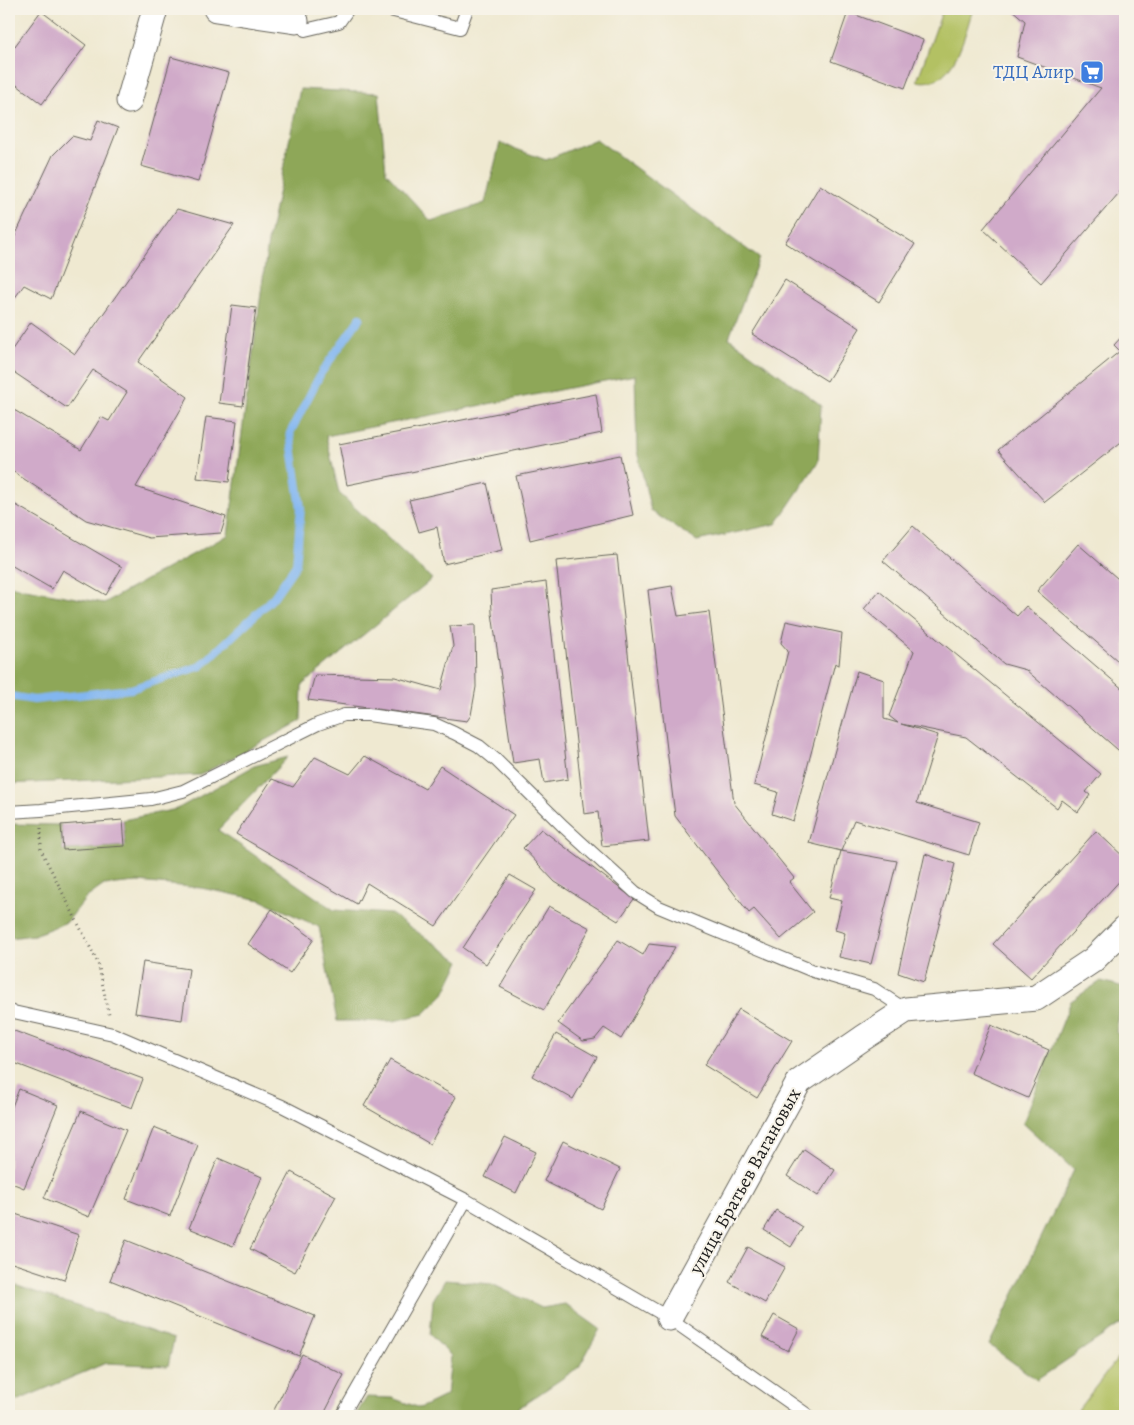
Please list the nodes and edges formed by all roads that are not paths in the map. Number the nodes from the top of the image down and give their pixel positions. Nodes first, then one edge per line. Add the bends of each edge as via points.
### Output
1 (155, 9) edge
2 (216, 9) edge
3 (348, 9) edge
4 (386, 9) edge
5 (467, 9) edge
6 (300, 26) joint
7 (129, 100) dead end
8 (9, 812) edge
9 (1125, 928) edge
10 (906, 1010) junction
11 (9, 1011) edge
12 (466, 1200) junction
13 (669, 1318) junction
14 (342, 1416) edge
15 (809, 1416) edge

1 - 7 street
2 - 6 street
3 - 6 lane via 339,22
4 - 5 lane via 460,28
8 - 10 lane via 151,799 183,791 318,724 344,715 368,714 434,724 479,746 635,892 659,907 813,971 874,989
9 - 10 street, улица Братьев Вагановых via 1093,960 1036,998
10 - 13 street, улица Братьев Вагановых via 799,1082
11 - 12 lane via 114,1034 282,1106
12 - 13 lane
12 - 14 lane
13 - 15 lane

